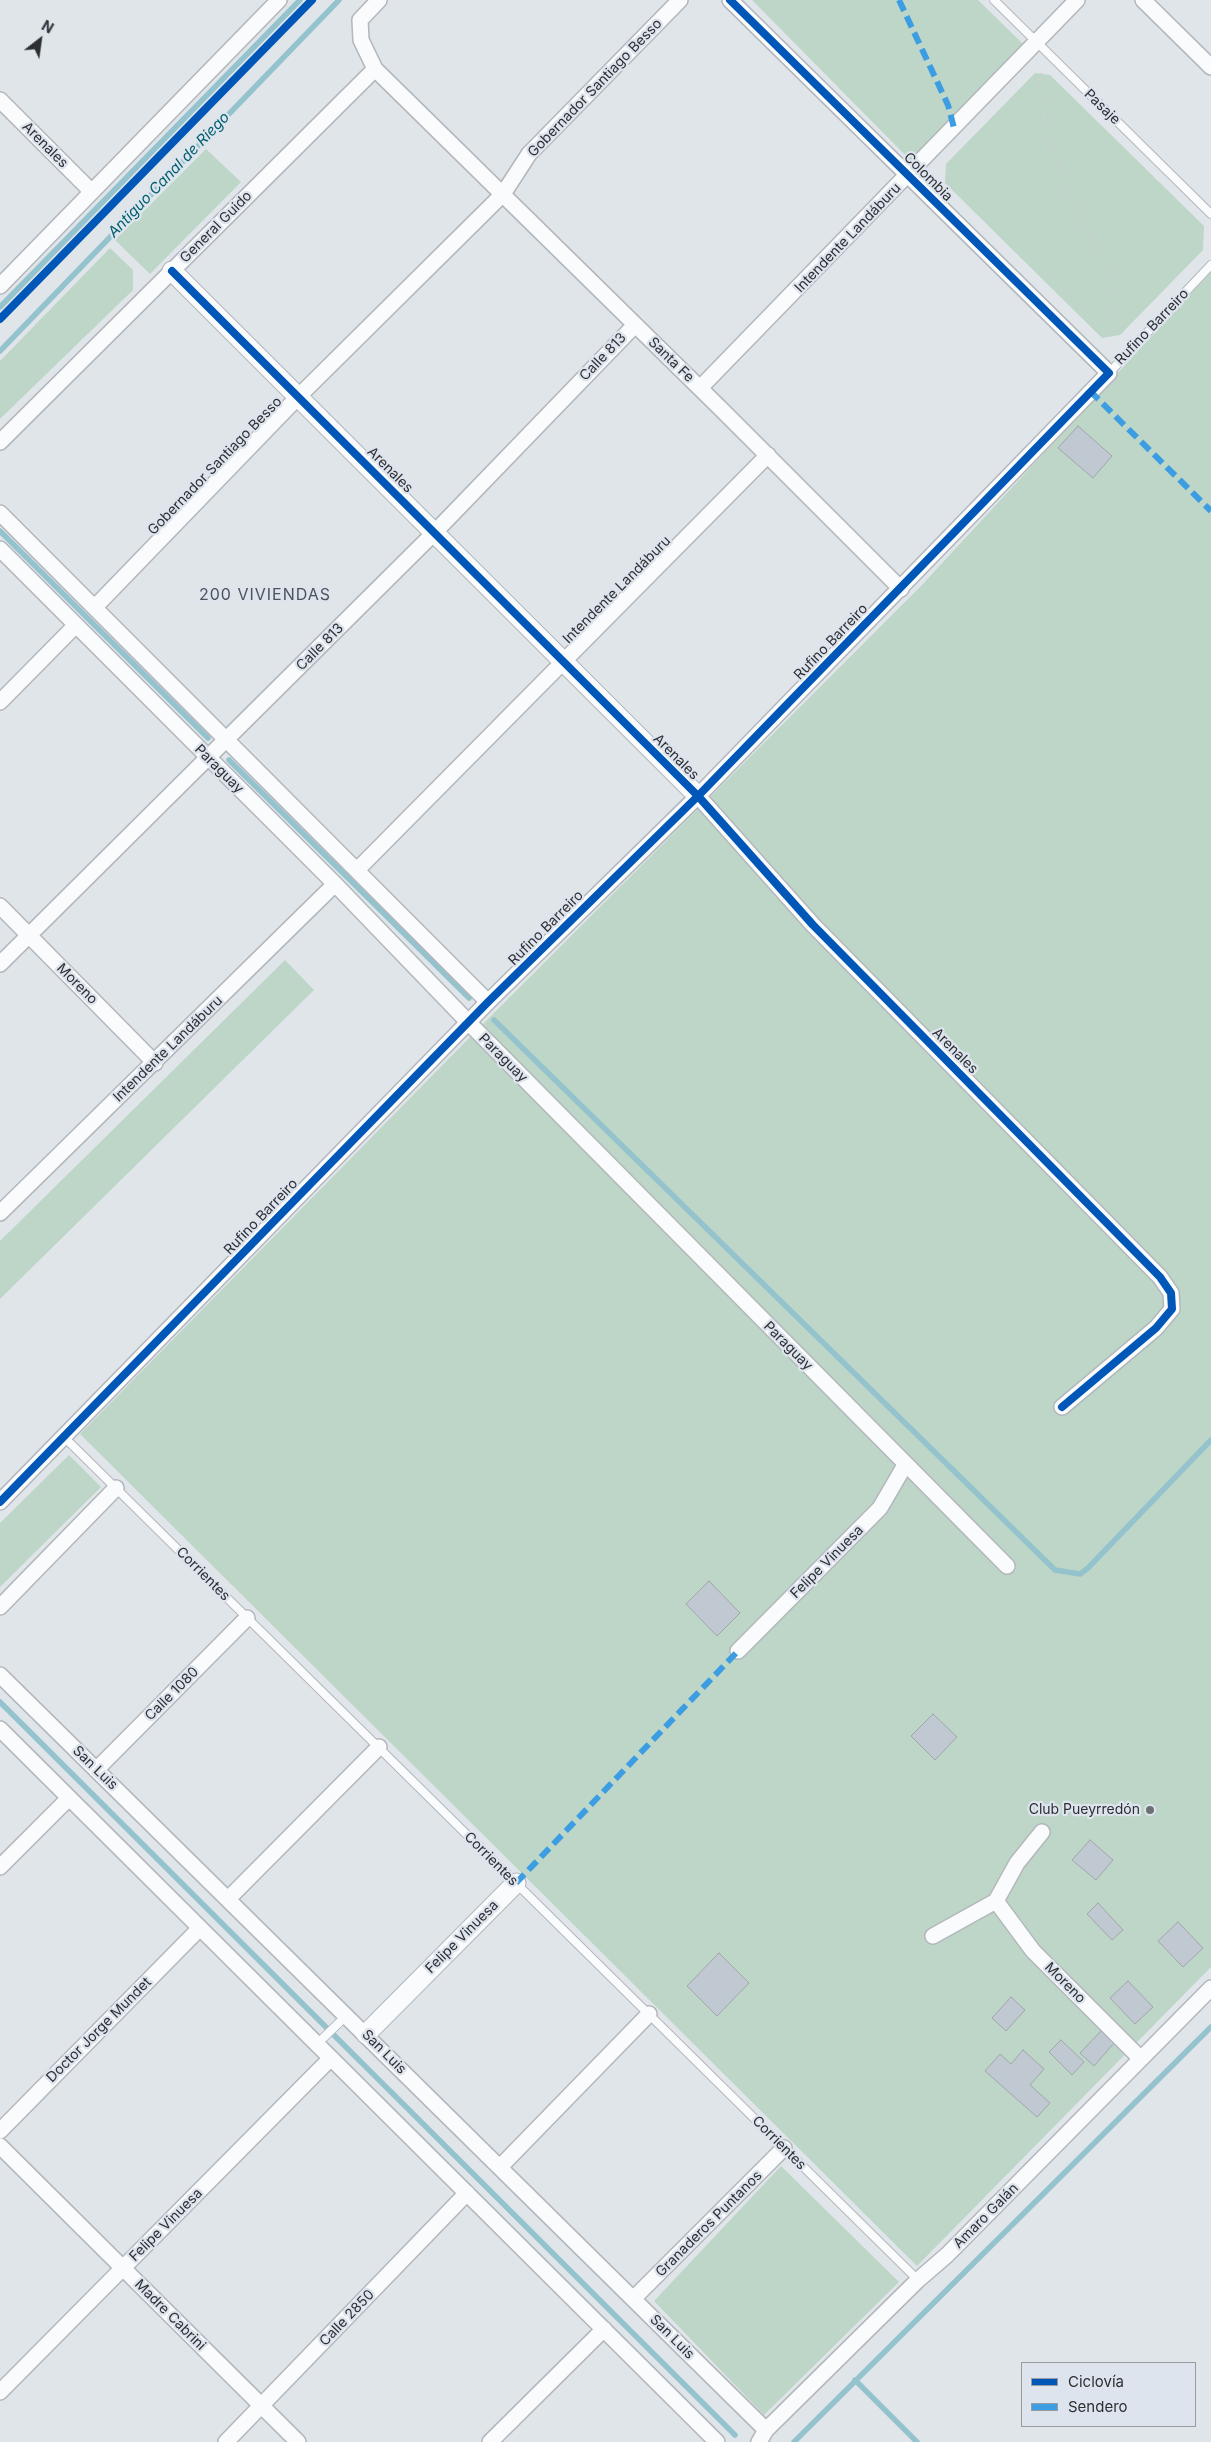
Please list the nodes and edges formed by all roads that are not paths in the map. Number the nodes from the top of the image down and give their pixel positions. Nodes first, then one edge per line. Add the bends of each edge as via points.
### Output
1 (279, 0) edge
2 (379, 0) edge
3 (680, 0) edge
4 (730, 0) edge
5 (994, 0) edge
6 (1077, 0) edge
7 (1143, 0) edge
8 (1036, 42) junction
9 (1211, 67) edge
10 (375, 69) junction
11 (0, 100) edge
12 (909, 175) junction
13 (91, 191) junction
14 (503, 194) junction
15 (1211, 214) edge
16 (1211, 265) edge
17 (172, 271) junction
18 (0, 286) edge
19 (635, 325) junction
20 (1109, 372) junction
21 (700, 388) junction
22 (298, 397) junction
23 (0, 442) edge
24 (768, 455) junction
25 (0, 512) edge
26 (434, 533) junction
27 (0, 549) edge
28 (901, 589) junction
29 (95, 607) junction
30 (76, 625) junction
31 (563, 662) junction
32 (0, 702) edge
33 (227, 740) junction
34 (209, 759) junction
35 (698, 796) junction
36 (357, 870) junction
37 (335, 884) junction
38 (0, 906) edge
39 (29, 935) junction
40 (0, 964) edge
41 (488, 1002) junction
42 (469, 1024) junction
43 (155, 1063) junction
44 (0, 1213) edge
45 (1062, 1407) dead end
46 (64, 1437) junction
47 (905, 1465) junction
48 (116, 1488) junction
49 (0, 1502) edge
50 (1007, 1566) dead end
51 (0, 1607) edge
52 (247, 1618) junction
53 (738, 1651) dead end
54 (0, 1675) edge
55 (0, 1729) edge
56 (379, 1747) junction
57 (96, 1770) junction
58 (69, 1798) junction
59 (1042, 1832) dead end
60 (0, 1867) edge
61 (516, 1883) junction
62 (228, 1899) junction
63 (996, 1901) junction
64 (199, 1929) junction
65 (933, 1936) dead end
66 (1211, 1988) edge
67 (649, 2014) junction
68 (347, 2015) junction
69 (366, 2034) junction
70 (318, 2044) junction
71 (331, 2058) junction
72 (1141, 2059) junction
73 (0, 2131) edge
74 (0, 2146) edge
75 (784, 2148) junction
76 (500, 2166) junction
77 (467, 2193) junction
78 (123, 2268) junction
79 (918, 2280) junction
80 (633, 2298) junction
81 (604, 2328) junction
82 (0, 2392) edge
83 (262, 2406) junction
84 (762, 2436) edge
85 (226, 2442) edge
86 (298, 2442) edge
87 (490, 2442) edge
88 (717, 2442) edge

1 - 13 street
2 - 10 street via 360,20 361,40
3 - 14 street, Gobernador Santiago Besso via 528,154
4 - 12 street, Colombia
5 - 8 lane, Pasaje
6 - 8 street, Intendente Landáburu
7 - 9 street
8 - 12 street, Intendente Landáburu
8 - 15 lane, Pasaje
10 - 14 street, Santa Fe
10 - 17 street, General Guido
11 - 13 street, Arenales
12 - 20 street, Colombia
12 - 21 street, Intendente Landáburu
13 - 18 street
14 - 19 street, Santa Fe
14 - 22 street, Gobernador Santiago Besso
16 - 20 lane, Rufino Barreiro
17 - 22 street, Arenales
17 - 23 street, General Guido
19 - 21 street, Santa Fe
19 - 26 street, Calle 813
20 - 28 street, Rufino Barreiro
21 - 24 street, Santa Fe
22 - 26 street, Arenales
22 - 29 street, Gobernador Santiago Besso
24 - 28 street, Santa Fe
24 - 31 street, Intendente Landáburu
25 - 29 street, Paraguay
26 - 31 street, Arenales
26 - 33 street, Calle 813
27 - 30 street, Paraguay
28 - 35 street, Rufino Barreiro
29 - 33 street, Paraguay
30 - 32 street
30 - 34 street, Paraguay
31 - 35 street, Arenales
31 - 36 street, Intendente Landáburu
33 - 34 street, Calle 813
33 - 36 street, Paraguay
34 - 37 street, Paraguay
34 - 39 street, Calle 813
35 - 41 street, Rufino Barreiro
35 - 45 street, Arenales via 813,925 1160,1277 1171,1293 1172,1309 1156,1328
36 - 41 street, Paraguay
37 - 42 street, Paraguay
37 - 43 street, Intendente Landáburu
38 - 39 street, Moreno
39 - 40 street, Calle 813
39 - 43 street, Moreno
41 - 42 street, Rufino Barreiro
42 - 46 street, Rufino Barreiro
42 - 47 street, Paraguay
43 - 44 street, Intendente Landáburu
46 - 48 lane, Corrientes
46 - 49 street, Rufino Barreiro
47 - 50 street, Paraguay
47 - 53 street, Felipe Vinuesa via 880,1508
48 - 51 street
48 - 52 lane, Corrientes
52 - 56 lane, Corrientes
52 - 57 street, Calle 1080
54 - 57 street, San Luis
55 - 58 street
56 - 61 lane, Corrientes
56 - 62 street
57 - 62 street, San Luis
58 - 60 street
58 - 64 street
59 - 63 street via 1017,1863
61 - 67 lane, Corrientes
61 - 69 street, Felipe Vinuesa
62 - 68 street, San Luis
63 - 65 street
63 - 72 street, Moreno via 1033,1951
64 - 70 street
64 - 73 street, Doctor Jorge Mundet
66 - 72 street, Amaro Galán
67 - 75 lane, Corrientes
67 - 76 street
68 - 69 street, San Luis
68 - 70 lane
69 - 76 street, San Luis
70 - 71 street
71 - 77 street
71 - 78 street, Felipe Vinuesa
72 - 79 street, Amaro Galán via 947,2255
74 - 78 street, Madre Cabrini
75 - 79 lane, Corrientes
75 - 80 street, Granaderos Puntanos
76 - 80 street, San Luis
77 - 81 street
77 - 83 street, Calle 2850
78 - 82 street, Felipe Vinuesa
78 - 83 street, Madre Cabrini
79 - 84 street, Amaro Galán
80 - 84 street, San Luis
81 - 87 street
81 - 88 street
83 - 85 street, Calle 2850
83 - 86 street, Madre Cabrini

